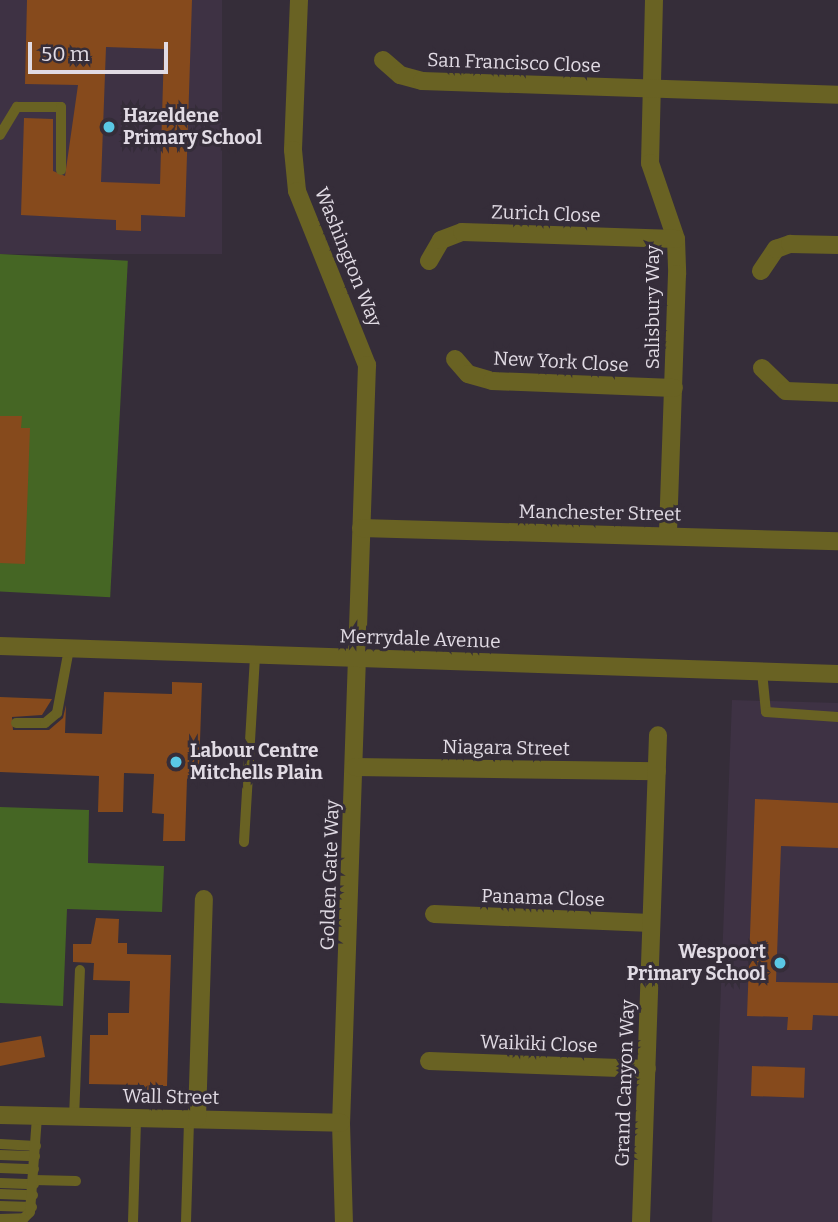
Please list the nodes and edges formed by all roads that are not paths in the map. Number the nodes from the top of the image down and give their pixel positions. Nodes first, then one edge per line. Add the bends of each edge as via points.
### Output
1 (299, 0) edge
2 (654, 0) edge
3 (383, 60) dead end
4 (651, 89) junction
5 (838, 95) edge
6 (0, 135) edge
7 (61, 170) dead end
8 (676, 239) junction
9 (838, 245) edge
10 (429, 261) dead end
11 (761, 271) dead end
12 (455, 359) dead end
13 (761, 368) dead end
14 (674, 388) junction
15 (838, 393) edge
16 (361, 528) junction
17 (668, 535) junction
18 (838, 541) edge
19 (0, 646) edge
20 (69, 649) junction
21 (255, 656) junction
22 (357, 658) junction
23 (762, 672) junction
24 (838, 674) edge
25 (838, 717) edge
26 (16, 723) dead end
27 (658, 735) dead end
28 (355, 767) junction
29 (657, 771) junction
30 (244, 842) dead end
31 (204, 899) dead end
32 (434, 915) dead end
33 (651, 923) junction
34 (80, 970) dead end
35 (429, 1061) dead end
36 (647, 1069) junction
37 (0, 1115) edge
38 (37, 1117) junction
39 (74, 1118) junction
40 (136, 1118) junction
41 (193, 1118) junction
42 (341, 1123) junction
43 (0, 1144) edge
44 (35, 1151) junction
45 (0, 1155) edge
46 (0, 1168) edge
47 (76, 1181) dead end
48 (0, 1183) edge
49 (34, 1187) junction
50 (0, 1194) edge
51 (0, 1206) edge
52 (0, 1219) edge
53 (133, 1222) edge
54 (186, 1222) edge
55 (344, 1222) edge
56 (641, 1222) edge

1 - 16 street, Washington Way via 293,150 298,191 367,365
2 - 4 street, Salisbury Way
3 - 4 street, San Francisco Close via 400,75 422,81
4 - 5 street, San Francisco Close
4 - 8 street, Salisbury Way via 650,163
6 - 7 lane via 17,107 61,107
8 - 10 street, Zurich Close via 462,232 441,240
8 - 14 street, Salisbury Way
9 - 11 street via 790,244 776,249
12 - 14 street, New York Close via 468,374 492,381
13 - 15 street via 786,391
14 - 17 street, Salisbury Way
16 - 17 street, Manchester Street
16 - 22 street, Golden Gate Way
17 - 18 street, Manchester Street
19 - 20 street, Merrydale Avenue
20 - 21 street, Merrydale Avenue
20 - 26 lane via 57,713 45,723
21 - 22 street, Merrydale Avenue
21 - 30 lane
22 - 23 street, Merrydale Avenue
22 - 28 street, Golden Gate Way
23 - 24 street, Merrydale Avenue
23 - 25 lane via 766,712
27 - 29 street, Grand Canyon Way
28 - 29 street, Niagara Street
28 - 42 street, Golden Gate Way
29 - 33 street, Grand Canyon Way
31 - 41 street
32 - 33 street, Panama Close
33 - 36 street, Grand Canyon Way
34 - 39 lane
35 - 36 street, Waikiki Close
36 - 56 street, Grand Canyon Way
37 - 38 street, Wall Street
38 - 39 street, Wall Street
38 - 44 lane
39 - 40 street, Wall Street
40 - 41 street, Wall Street
40 - 53 lane
41 - 42 street, Wall Street
41 - 54 lane
42 - 55 street, Golden Gate Way
43 - 44 lane
44 - 45 lane
44 - 49 lane
46 - 49 lane
47 - 49 lane
48 - 49 lane
49 - 50 lane
49 - 51 lane
49 - 52 lane via 24,1218

